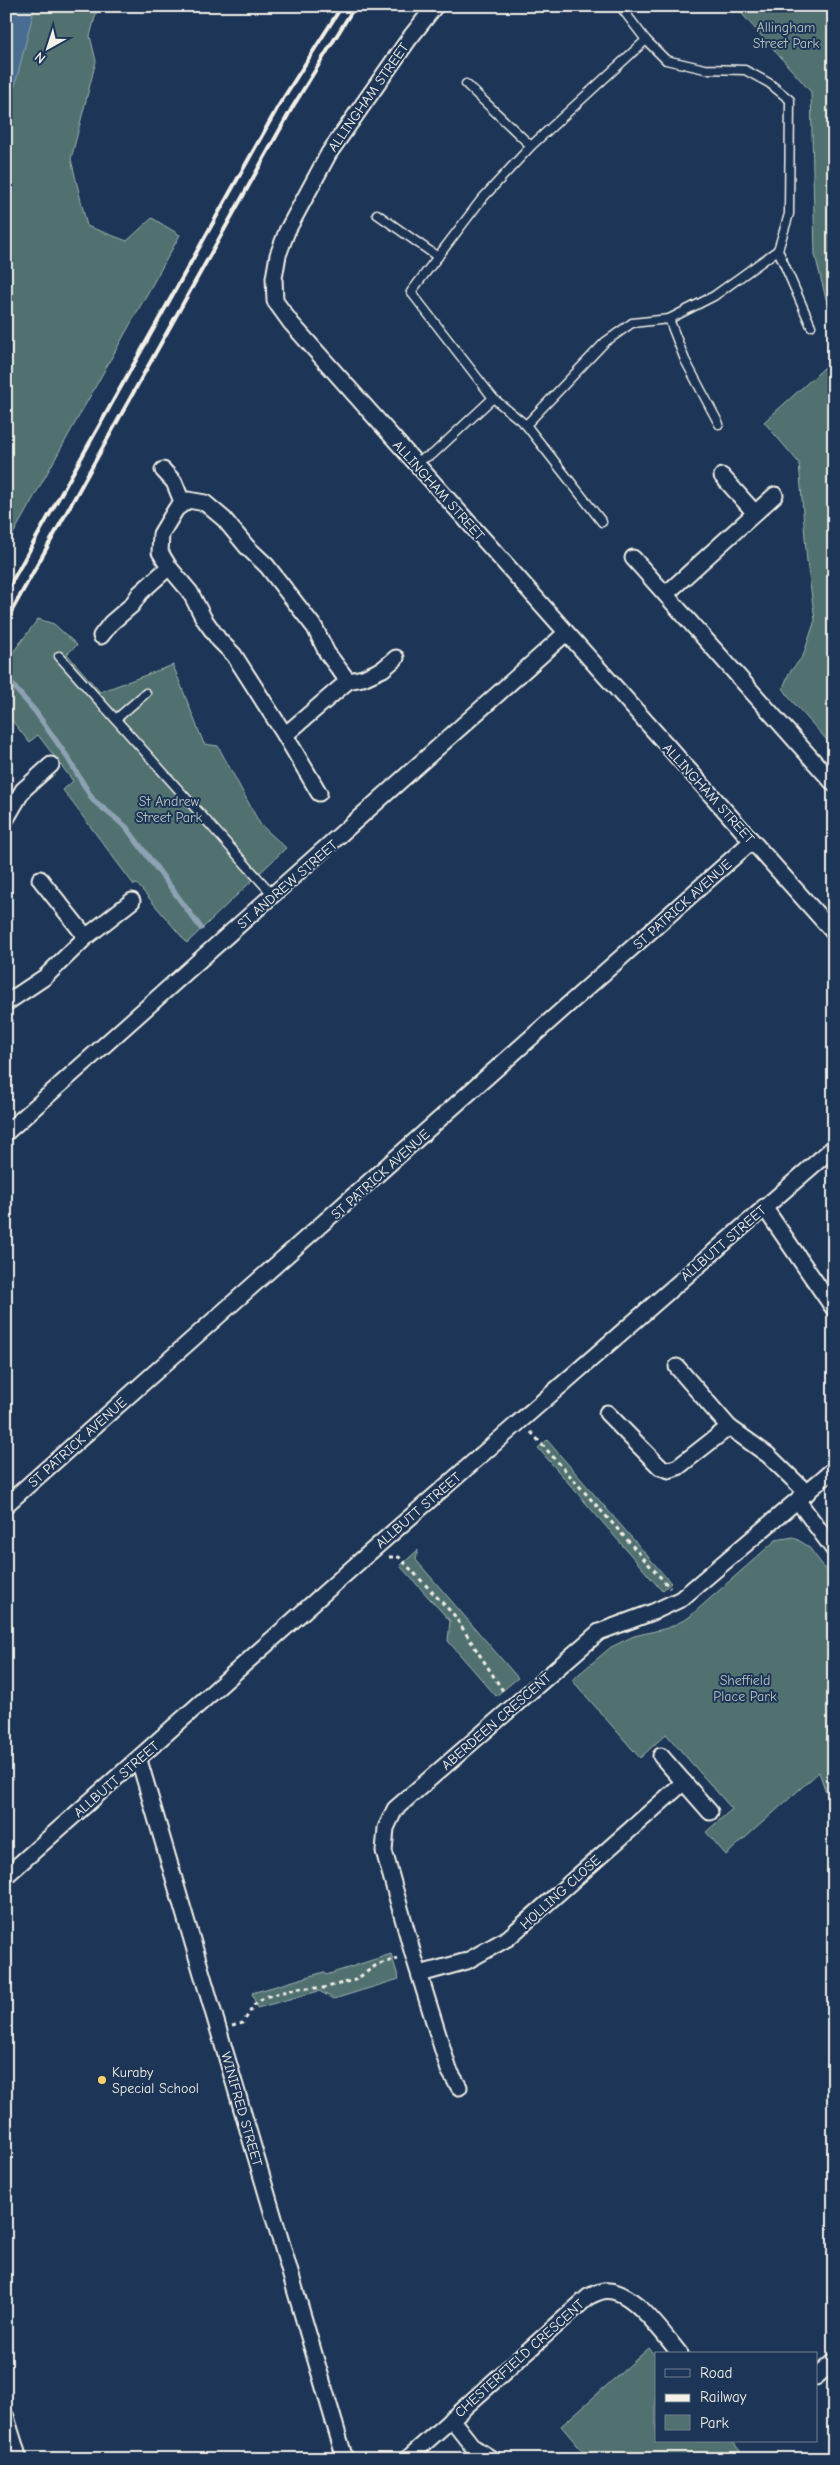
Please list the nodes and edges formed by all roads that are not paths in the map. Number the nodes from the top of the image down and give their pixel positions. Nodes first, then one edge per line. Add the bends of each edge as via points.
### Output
1 (435, 6) edge
2 (620, 6) edge
3 (646, 40) junction
4 (466, 84) dead end
5 (531, 146) junction
6 (377, 214) dead end
7 (778, 250) junction
8 (438, 257) junction
9 (669, 319) junction
10 (811, 326) dead end
11 (493, 398) junction
12 (719, 424) dead end
13 (526, 426) junction
14 (414, 462) junction
15 (163, 470) dead end
16 (722, 476) dead end
17 (775, 495) dead end
18 (183, 504) junction
19 (754, 513) junction
20 (602, 522) dead end
21 (633, 558) dead end
22 (169, 567) junction
23 (666, 594) junction
24 (566, 633) junction
25 (101, 636) dead end
26 (59, 656) dead end
27 (396, 658) dead end
28 (348, 681) junction
29 (146, 693) dead end
30 (116, 719) junction
31 (285, 735) junction
32 (51, 764) dead end
33 (834, 784) edge
34 (319, 793) dead end
35 (6, 819) edge
36 (752, 841) junction
37 (40, 879) dead end
38 (273, 895) junction
39 (132, 901) dead end
40 (834, 933) edge
41 (86, 937) junction
42 (6, 1003) edge
43 (6, 1133) edge
44 (834, 1147) edge
45 (764, 1207) junction
46 (834, 1309) edge
47 (677, 1367) dead end
48 (607, 1413) dead end
49 (729, 1427) junction
50 (834, 1469) edge
51 (802, 1497) junction
52 (6, 1505) edge
53 (834, 1550) edge
54 (661, 1756) dead end
55 (139, 1760) junction
56 (684, 1782) junction
57 (710, 1812) dead end
58 (6, 1876) edge
59 (420, 1974) junction
60 (459, 2086) dead end
61 (678, 2352) edge
62 (834, 2361) edge
63 (818, 2375) edge
64 (6, 2417) edge
65 (451, 2419) junction
66 (19, 2459) edge
67 (345, 2459) edge
68 (407, 2459) edge
69 (492, 2459) edge

1 - 14 street, ALLINGHAM STREET via 328,153 287,231 274,278 275,301 291,323
2 - 3 lane
3 - 5 lane
3 - 7 lane via 666,60 705,69 745,70 790,100 789,214
4 - 5 lane
5 - 8 lane via 481,200
6 - 8 lane
7 - 9 lane via 714,296
7 - 10 lane
8 - 11 lane via 411,292
9 - 12 lane via 685,360
9 - 13 lane via 632,323 605,342
11 - 13 lane
11 - 14 lane via 432,454
13 - 20 lane
14 - 24 street, ALLINGHAM STREET
15 - 18 street via 174,482
16 - 19 street
17 - 19 street
18 - 22 street via 176,509 161,534 160,552
18 - 28 street via 188,500 205,503 224,519 267,566 315,628 327,653
19 - 23 street
21 - 23 street
22 - 25 street
22 - 31 street via 190,592 219,640 234,655
23 - 33 street
24 - 36 street, ALLINGHAM STREET
24 - 38 street, ST ANDREW STREET
26 - 30 lane
27 - 28 street via 384,669
28 - 31 street
29 - 30 lane
30 - 38 lane
31 - 34 street
32 - 35 street via 23,790
36 - 40 street, ALLINGHAM STREET
36 - 52 street, ST PATRICK AVENUE
37 - 41 street
38 - 43 street, ST ANDREW STREET
39 - 41 street
41 - 42 street via 45,977
44 - 45 street, ALLBUTT STREET
45 - 46 street
45 - 55 street, ALLBUTT STREET via 368,1554
47 - 49 street
48 - 49 street via 660,1467 669,1470 678,1467
49 - 51 street via 768,1456
50 - 51 street, ABERDEEN CRESCENT
51 - 53 street
51 - 59 street, ABERDEEN CRESCENT via 680,1599 599,1632 395,1810 386,1828 384,1851
54 - 56 street
55 - 58 street, ALLBUTT STREET
55 - 67 street, WINIFRED STREET
56 - 57 street
56 - 59 street, HOLLING CLOSE via 508,1938 467,1960
59 - 60 street, ABERDEEN CRESCENT via 449,2070
61 - 65 street, CHESTERFIELD CRESCENT via 637,2305 620,2294 604,2290 588,2297
62 - 63 street
64 - 66 street
65 - 68 street, CHESTERFIELD CRESCENT
65 - 69 street via 474,2447

